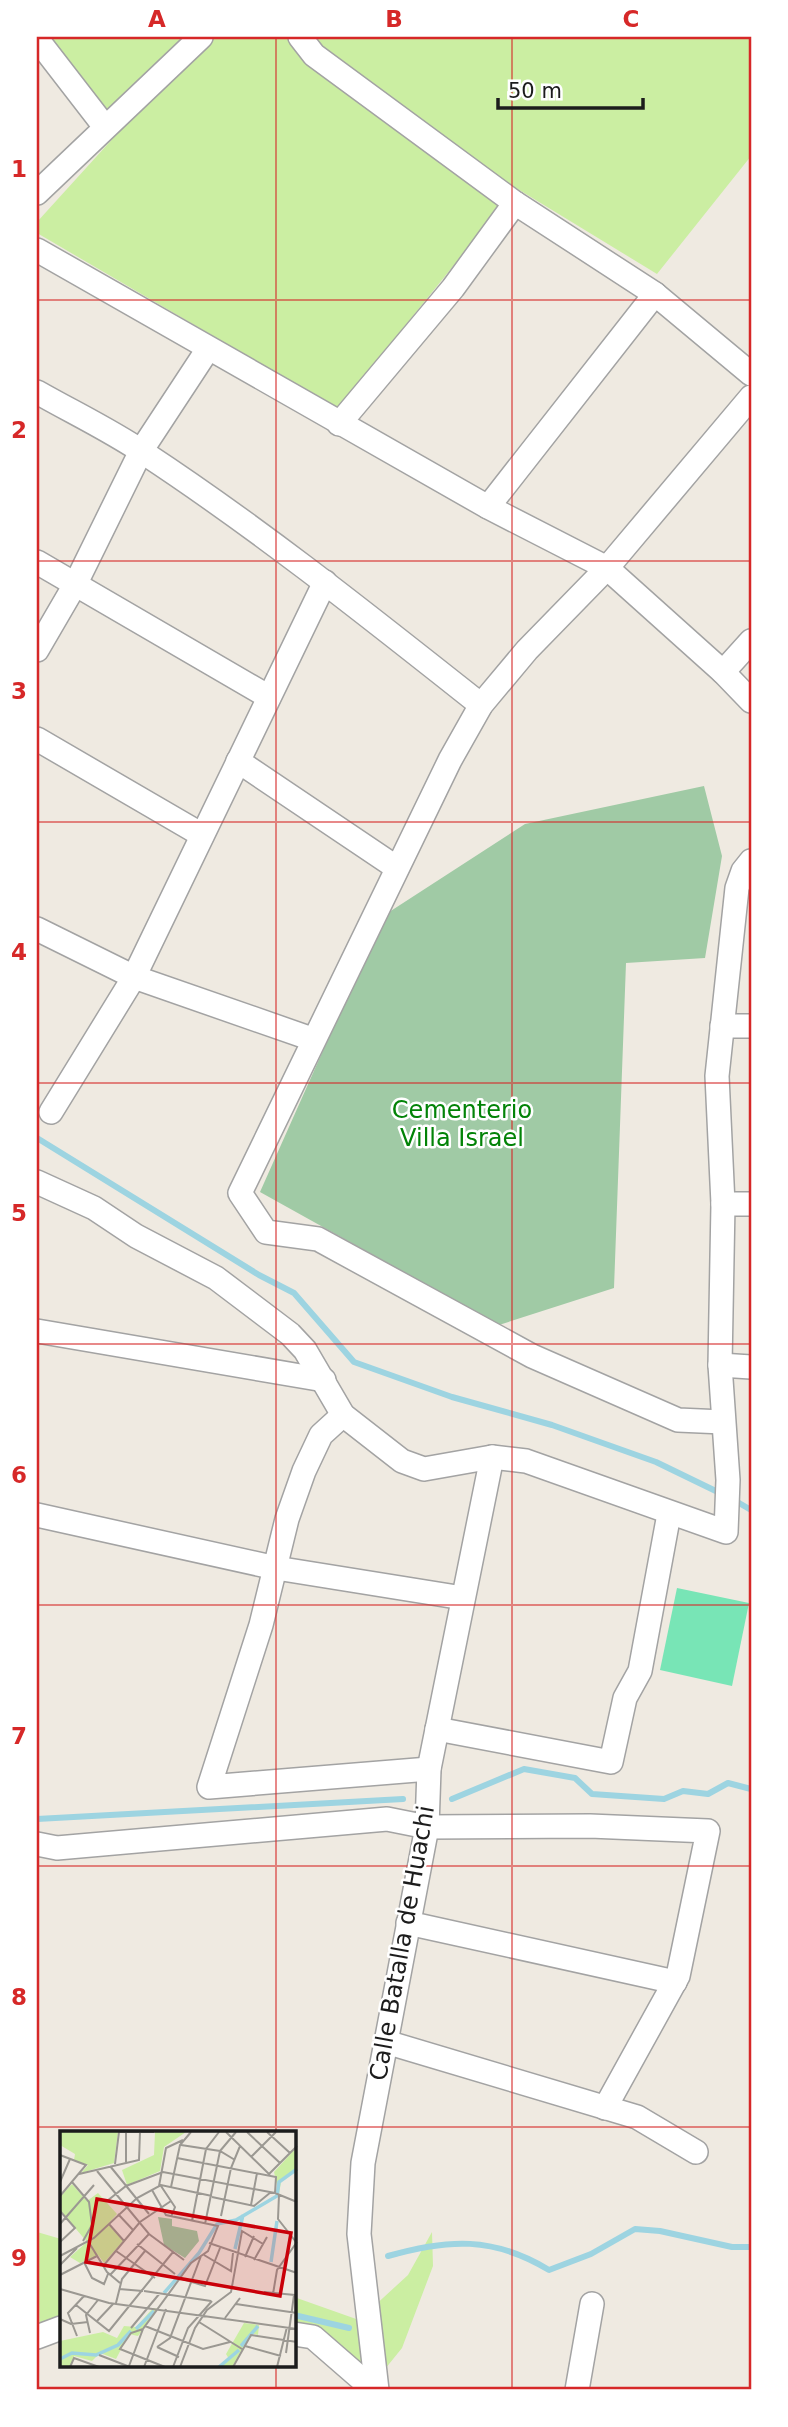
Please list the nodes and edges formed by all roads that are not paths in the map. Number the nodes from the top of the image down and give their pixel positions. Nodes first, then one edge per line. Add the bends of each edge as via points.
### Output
1 (201, 37) edge
2 (300, 37) edge
3 (37, 39) edge
4 (105, 127) junction
5 (37, 193) edge
6 (515, 203) junction
7 (37, 250) edge
8 (655, 294) junction
9 (208, 349) junction
10 (751, 374) edge
11 (37, 392) edge
12 (751, 397) edge
13 (339, 424) junction
14 (141, 451) junction
15 (488, 507) junction
16 (37, 562) edge
17 (607, 568) junction
18 (325, 582) junction
19 (76, 583) junction
20 (751, 641) edge
21 (37, 650) edge
22 (723, 672) junction
23 (269, 697) junction
24 (751, 701) edge
25 (481, 705) junction
26 (37, 739) edge
27 (238, 761) junction
28 (202, 835) junction
29 (751, 861) edge
30 (397, 868) junction
31 (37, 929) edge
32 (742, 942) edge
33 (134, 977) junction
34 (751, 1026) edge
35 (722, 1027) junction
36 (312, 1039) junction
37 (51, 1112) dead end
38 (37, 1182) edge
39 (723, 1204) junction
40 (751, 1204) edge
41 (37, 1331) edge
42 (720, 1365) junction
43 (751, 1367) edge
44 (324, 1380) junction
45 (343, 1415) junction
46 (723, 1423) junction
47 (492, 1457) junction
48 (669, 1514) junction
49 (37, 1515) edge
50 (276, 1568) junction
51 (463, 1598) junction
52 (437, 1730) junction
53 (429, 1769) junction
54 (427, 1827) junction
55 (37, 1844) edge
56 (408, 1923) junction
57 (675, 1982) junction
58 (386, 2042) junction
59 (605, 2108) junction
60 (696, 2152) dead end
61 (592, 2304) dead end
62 (60, 2328) edge
63 (296, 2334) edge
64 (37, 2337) edge
65 (376, 2390) edge
66 (577, 2390) edge

1 - 4 street
2 - 6 street via 314,55
3 - 4 street
4 - 5 street
6 - 8 street
6 - 13 street via 453,288
7 - 9 street
8 - 10 street
8 - 15 street
9 - 13 street
9 - 14 street
11 - 14 street
12 - 17 street
13 - 15 street
14 - 18 street
14 - 19 street
15 - 17 street
16 - 19 street
17 - 22 street
17 - 25 street
18 - 23 street
18 - 25 street
19 - 21 street
19 - 23 street
20 - 22 street
22 - 24 street
23 - 27 street
25 - 30 street
26 - 28 street
27 - 28 street
27 - 30 street
28 - 33 street
29 - 32 street via 737,888
30 - 36 street
31 - 33 street
32 - 35 street
33 - 36 street
33 - 37 street
34 - 35 street
35 - 39 street via 717,1076
36 - 46 street via 240,1193 266,1233 318,1239 532,1356 678,1420
38 - 44 street via 94,1208 216,1278 290,1334
39 - 40 street
39 - 42 street
41 - 44 street
42 - 43 street
42 - 46 street
44 - 45 street
45 - 47 street via 380,1447 424,1469
45 - 50 street via 321,1435 303,1471
46 - 48 street via 726,1521
47 - 48 street via 526,1461
47 - 51 street, Calle Batalla de Huachi
48 - 52 street via 640,1671 625,1698 611,1762
49 - 50 street
50 - 51 street
50 - 53 street via 209,1787
51 - 52 street, Calle Batalla de Huachi
52 - 53 street, Calle Batalla de Huachi
53 - 54 street, Calle Batalla de Huachi
54 - 55 street via 387,1819 57,1848
54 - 56 street, Calle Batalla de Huachi
54 - 57 street via 709,1831
56 - 57 street
56 - 58 street, Calle Batalla de Huachi
57 - 59 street
58 - 59 street
58 - 65 street, Calle Batalla de Huachi via 363,2163 359,2234
59 - 60 street via 637,2117
61 - 66 street
62 - 64 street
63 - 65 street via 313,2337

